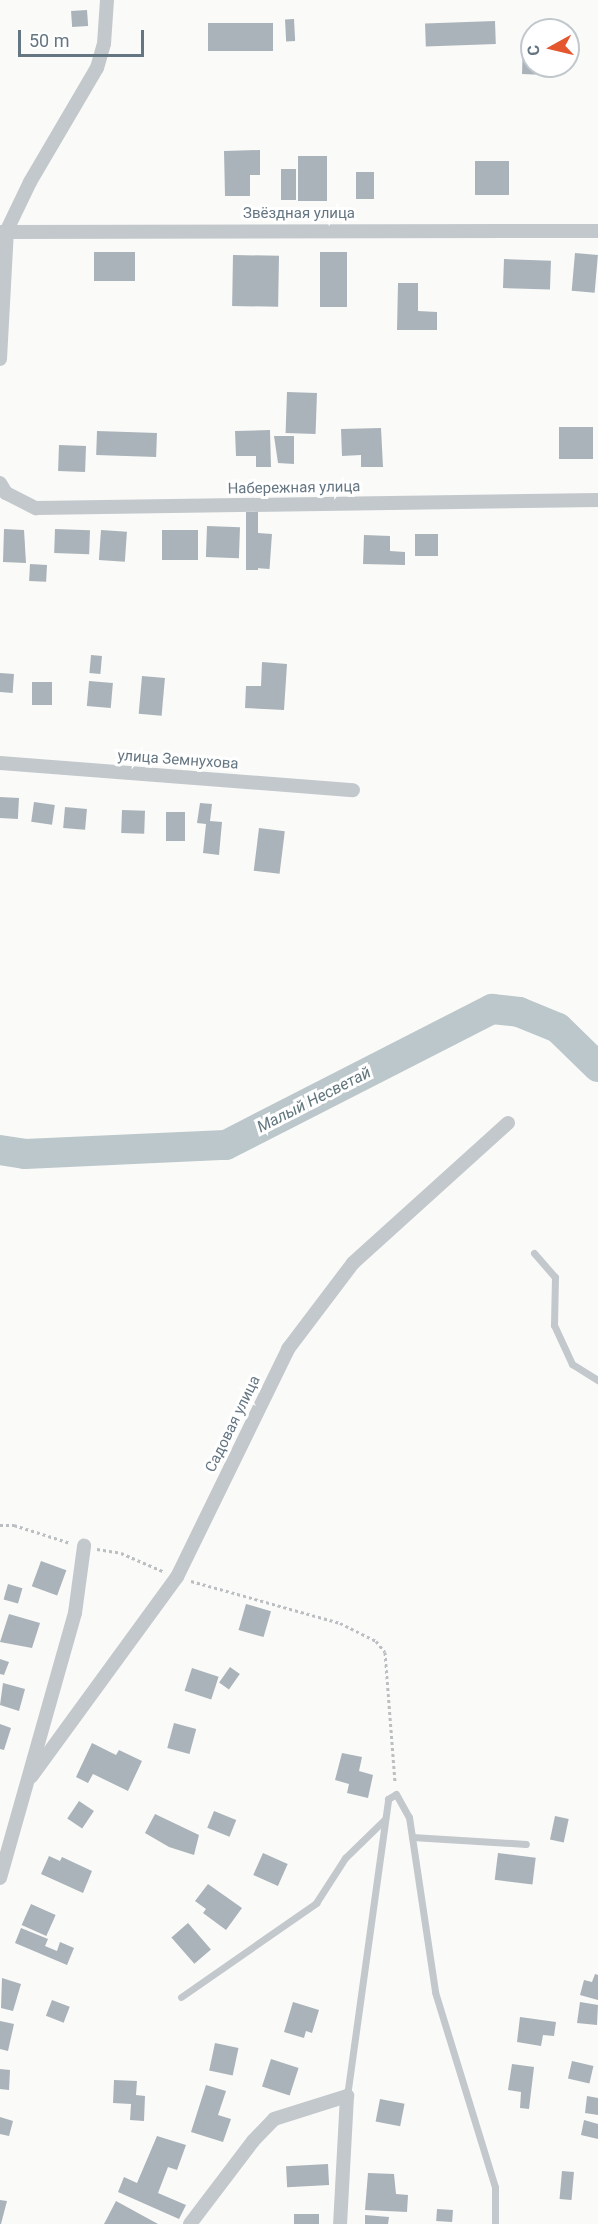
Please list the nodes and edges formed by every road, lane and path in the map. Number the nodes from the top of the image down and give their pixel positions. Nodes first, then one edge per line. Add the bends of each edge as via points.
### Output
1 (107, 0) edge
2 (4, 231) edge
3 (598, 231) edge
4 (1, 356) edge
5 (0, 369) edge
6 (0, 483) edge
7 (598, 500) edge
8 (0, 763) edge
9 (354, 790) dead end
10 (508, 1123) dead end
11 (534, 1253) dead end
12 (598, 1380) edge
13 (84, 1546) dead end
14 (177, 1577) junction
15 (32, 1777) junction
16 (396, 1794) junction
17 (385, 1819) junction
18 (412, 1837) junction
19 (526, 1844) dead end
20 (0, 1878) edge
21 (181, 1997) dead end
22 (347, 2096) junction
23 (190, 2224) edge
24 (340, 2224) edge
25 (495, 2224) edge

1 - 2 street via 104,44 97,68
2 - 3 street, Звёздная улица
2 - 4 street
4 - 5 street
6 - 7 street, Набережная улица via 6,493 36,508
8 - 9 street, улица Земнухова
10 - 14 street, Садовая улица via 353,1263 288,1349
11 - 12 lane via 555,1277 554,1325 572,1364
13 - 15 street, Садовая улица via 75,1614
14 - 15 street, Садовая улица
14 - 16 path via 340,1623 376,1641 385,1652
15 - 20 street, Садовая улица
16 - 17 lane via 388,1799
16 - 18 lane via 409,1817
17 - 21 lane via 345,1858 316,1903
17 - 22 lane
18 - 19 lane
18 - 25 lane via 435,1992 495,2187
22 - 23 street via 274,2119
22 - 24 street

